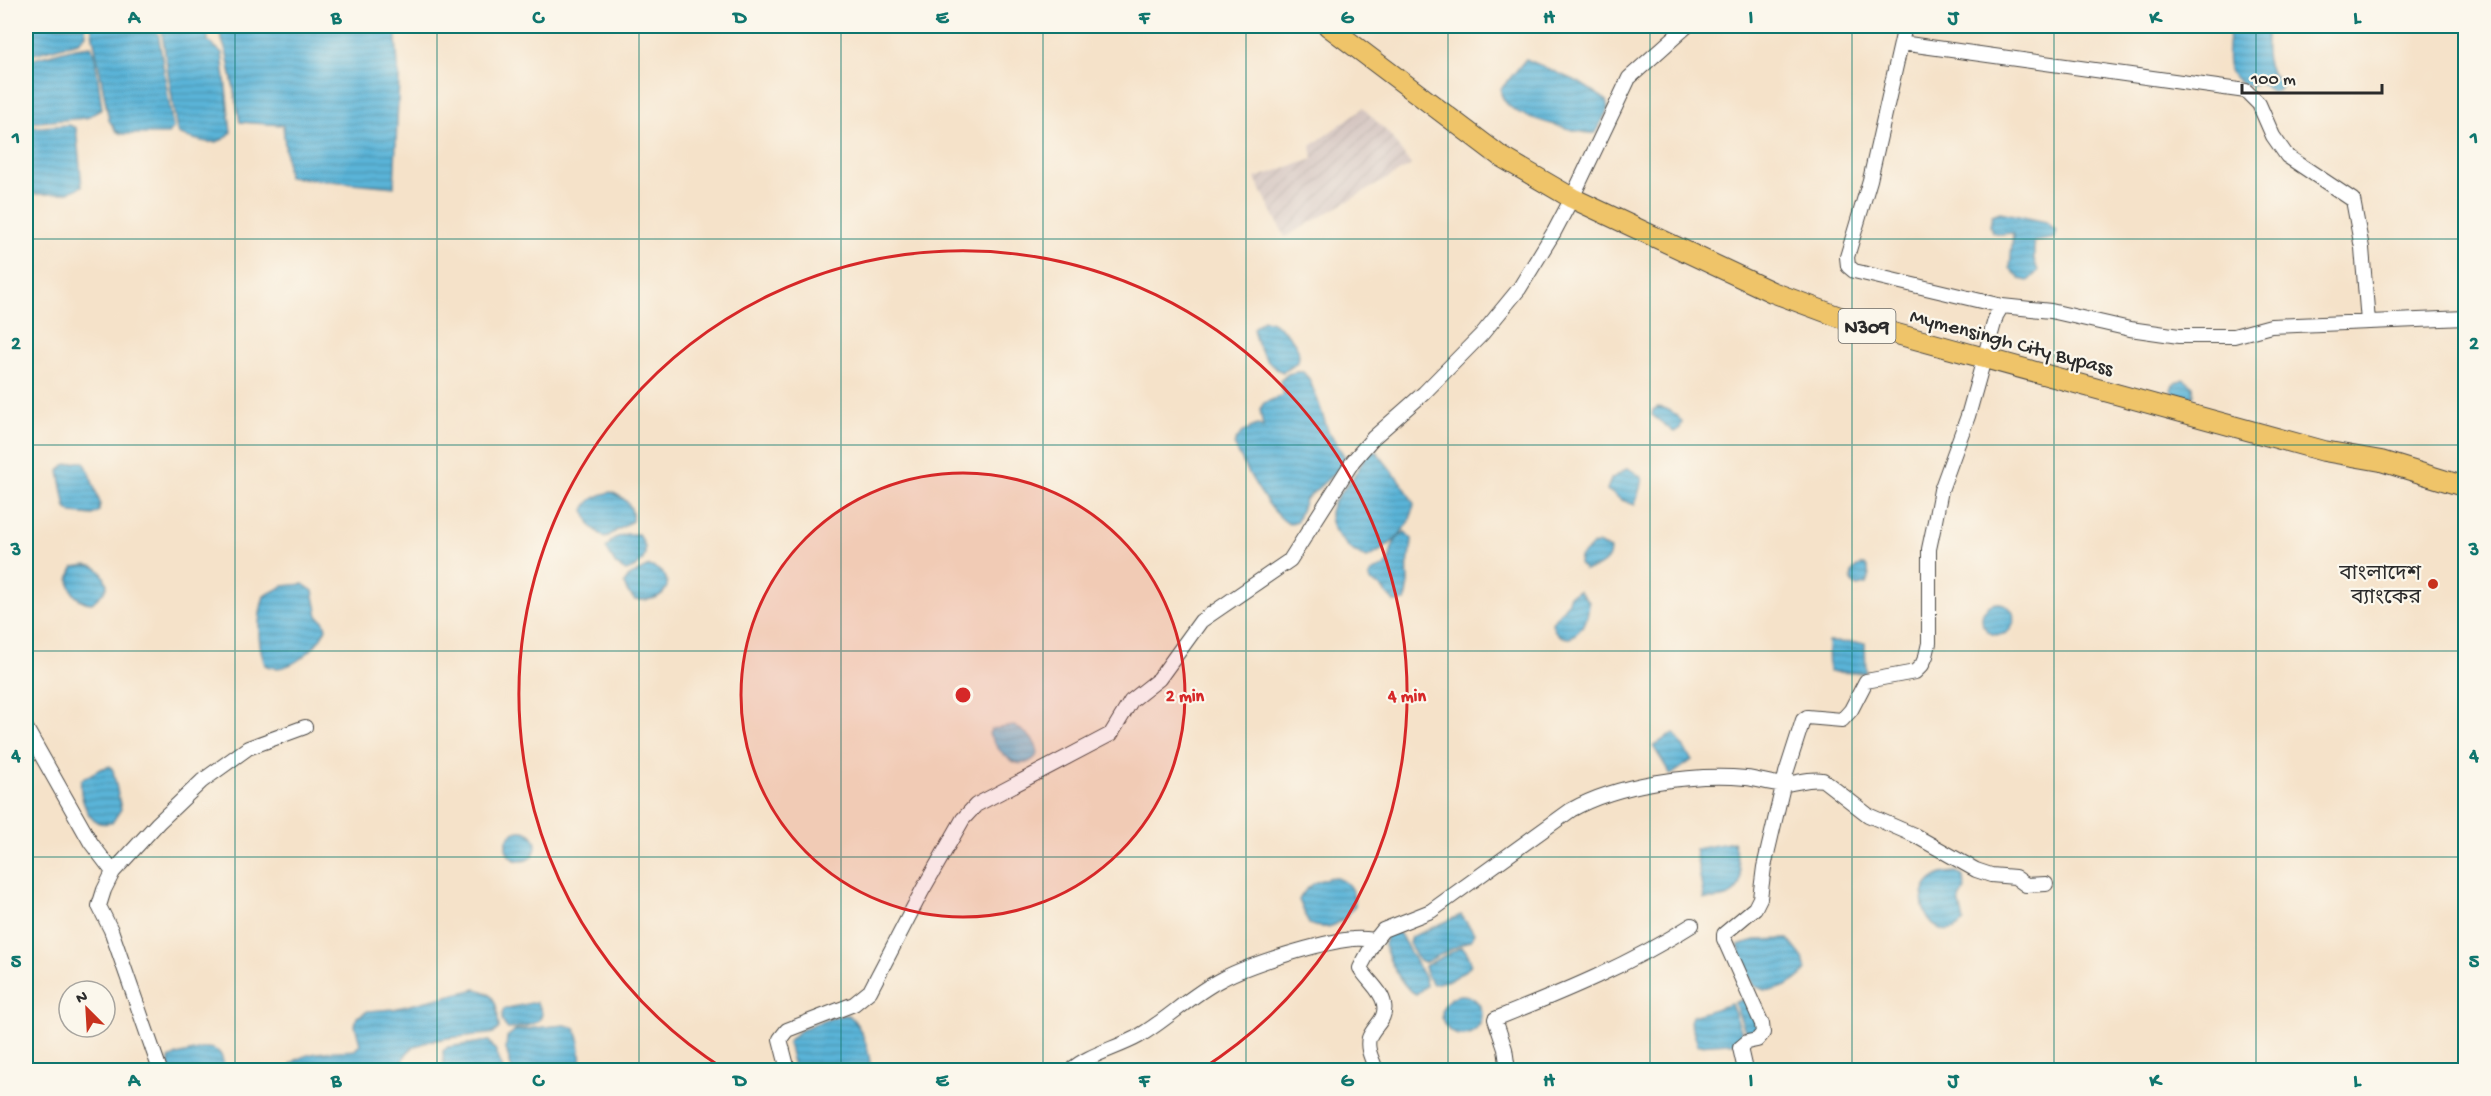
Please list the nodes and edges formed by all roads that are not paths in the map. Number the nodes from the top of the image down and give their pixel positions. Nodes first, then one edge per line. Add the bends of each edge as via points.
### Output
1 (1328, 26) edge
2 (1687, 26) edge
3 (1905, 26) edge
4 (1901, 43) junction
5 (1572, 198) junction
6 (2002, 306) junction
7 (2466, 318) edge
8 (2368, 322) junction
9 (1985, 359) junction
10 (2466, 487) edge
11 (304, 727) dead end
12 (26, 728) edge
13 (1783, 784) junction
14 (113, 873) junction
15 (2046, 884) dead end
16 (1692, 925) dead end
17 (1375, 940) junction
18 (160, 1071) edge
19 (788, 1071) edge
20 (1071, 1071) edge
21 (1376, 1071) edge
22 (1508, 1071) edge
23 (1745, 1071) edge

1 - 5 highway, Mymensingh City Bypass / N309 via 1500,156
2 - 5 street via 1629,78
3 - 4 street
4 - 6 street via 1870,180 1847,257 1848,266 1854,271
4 - 8 street via 2246,91 2259,104 2287,156 2353,200 2362,248
5 - 9 highway, Mymensingh City Bypass / N309 via 1772,292 1852,322
5 - 19 street via 1519,289 1482,334 1353,461 1290,560 1201,621 1159,679 1131,701 1111,734 976,804 945,850 870,991 854,1004 787,1030 780,1039
6 - 8 street via 2051,311 2179,336 2234,336 2271,326
6 - 9 street
7 - 8 street
9 - 10 highway, Mymensingh City Bypass / N309 via 2324,451 2381,461
9 - 13 street via 1948,469 1929,549 1929,643 1922,665 1915,672 1866,681 1842,720 1803,720
11 - 14 street via 248,748 201,781
12 - 14 street via 91,843
13 - 15 street via 1823,780 1868,815 1914,835 1976,870 2015,877 2026,885
13 - 17 street via 1707,778 1651,783 1600,796 1562,817 1431,911 1383,930
13 - 23 street via 1760,898 1755,908 1724,933 1762,1024 1763,1033 1757,1040 1740,1048
14 - 18 street via 99,906
16 - 22 street via 1662,945 1495,1019
17 - 20 street via 1353,939 1323,946 1222,978 1141,1035 1081,1061
17 - 21 street via 1360,968 1385,1006 1381,1022 1370,1037 1369,1052

